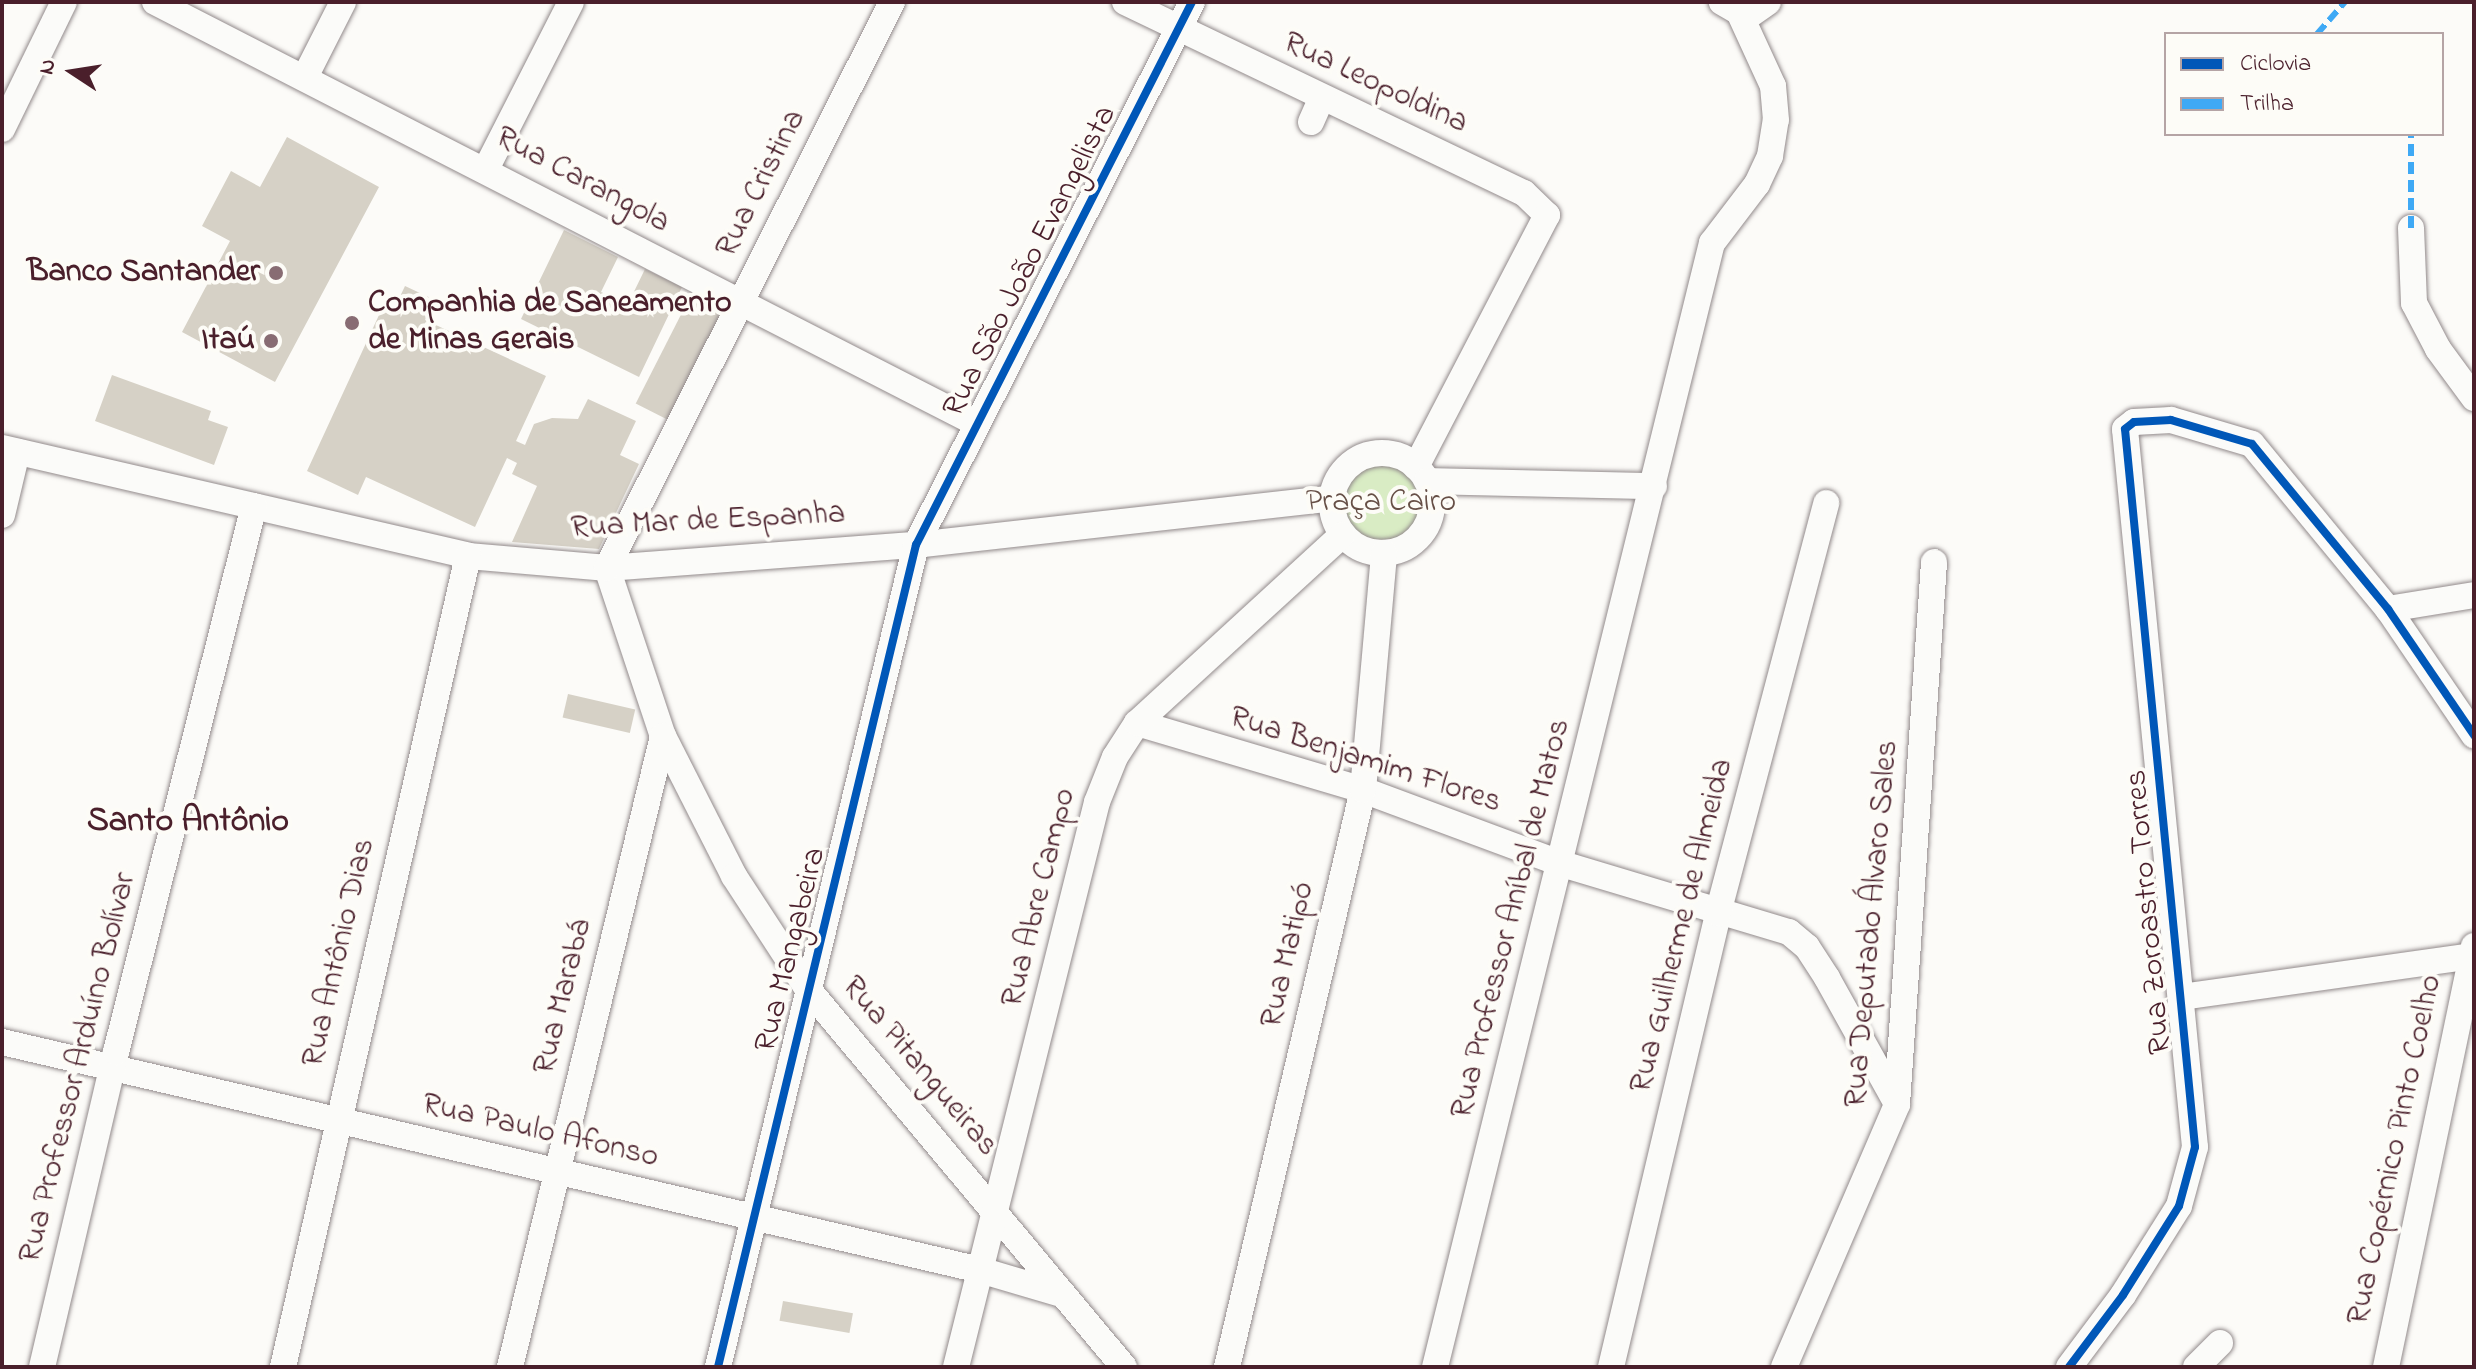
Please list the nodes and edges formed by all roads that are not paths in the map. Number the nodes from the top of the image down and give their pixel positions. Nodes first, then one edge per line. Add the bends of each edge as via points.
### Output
1 (64, 2) edge
2 (155, 2) edge
3 (343, 2) edge
4 (571, 2) edge
5 (892, 2) edge
6 (1125, 2) edge
7 (1192, 2) edge
8 (1722, 2) edge
9 (1768, 2) edge
10 (1744, 19) junction
11 (1178, 28) junction
12 (305, 77) junction
13 (1322, 97) junction
14 (1311, 122) dead end
15 (2, 129) edge
16 (486, 169) junction
17 (2411, 228) dead end
18 (740, 303) junction
19 (2474, 398) edge
20 (976, 423) junction
21 (10, 450) edge
22 (1422, 474) junction
23 (1654, 486) junction
24 (1332, 498) junction
25 (1826, 503) dead end
26 (254, 506) junction
27 (2, 515) edge
28 (1342, 535) junction
29 (916, 545) junction
30 (1384, 553) junction
31 (468, 556) junction
32 (1934, 562) dead end
33 (607, 568) junction
34 (2474, 595) edge
35 (2388, 609) junction
36 (1137, 723) junction
37 (2474, 735) edge
38 (663, 736) junction
39 (1363, 790) junction
40 (1562, 864) junction
41 (1718, 913) junction
42 (2473, 951) edge
43 (807, 988) junction
44 (2181, 997) junction
45 (2, 1042) edge
46 (112, 1068) junction
47 (1897, 1104) junction
48 (336, 1119) junction
49 (555, 1172) junction
50 (997, 1211) junction
51 (754, 1216) junction
52 (980, 1270) junction
53 (1061, 1294) junction
54 (2220, 1343) dead end
55 (42, 1367) edge
56 (283, 1367) edge
57 (510, 1367) edge
58 (718, 1367) edge
59 (956, 1367) edge
60 (1124, 1367) edge
61 (1227, 1367) edge
62 (1435, 1367) edge
63 (1611, 1367) edge
64 (1784, 1367) edge
65 (2069, 1367) edge
66 (2196, 1367) edge
67 (2386, 1367) edge

1 - 15 street
2 - 12 street, Rua Carangola
3 - 12 street
4 - 16 street
5 - 18 street, Rua Cristina
6 - 11 street, Rua Leopoldina
7 - 11 street, Rua São João Evangelista
8 - 10 street
9 - 10 street
10 - 23 street, Rua Professor Aníbal de Matos via 1773,86 1776,120 1770,156 1757,184 1712,243
11 - 13 street, Rua Leopoldina
11 - 20 street, Rua São João Evangelista
12 - 16 street, Rua Carangola
13 - 14 street
13 - 22 street, Rua Leopoldina via 1524,193 1547,215
16 - 18 street, Rua Carangola
17 - 19 street via 2414,303 2438,349
18 - 20 street, Rua Carangola
18 - 33 street, Rua Cristina
20 - 29 street, Rua São João Evangelista
21 - 26 street, Rua Mar de Espanha
21 - 27 street
22 - 23 street
22 - 24 street via 1392,454 1364,456 1342,472
22 - 30 street via 1431,497 1424,528 1407,545
23 - 40 street, Rua Professor Aníbal de Matos
24 - 28 street
24 - 29 street, Rua Mar de Espanha
25 - 41 street, Rua Guilherme de Almeida
26 - 31 street, Rua Mar de Espanha
26 - 46 street, Rua Professor Arduíno Bolívar
28 - 30 street via 1363,549
28 - 36 street, Rua Abre Campo
29 - 33 street, Rua Mar de Espanha
29 - 43 street, Rua Mangabeira
30 - 39 street, Rua Matipó
31 - 33 street, Rua Mar de Espanha
31 - 48 street, Rua Antônio Dias
32 - 47 street, Rua Deputado Álvaro Sales
33 - 38 street, Rua Pitangueiras
34 - 35 street
35 - 37 street
35 - 44 street, Rua Zoroastro Torres via 2252,444 2171,420 2134,422 2125,429
36 - 39 street, Rua Benjamim Flores
36 - 50 street, Rua Abre Campo via 1097,802
38 - 43 street, Rua Pitangueiras via 734,876
38 - 49 street, Rua Marabá
39 - 40 street, Rua Benjamim Flores
39 - 61 street, Rua Matipó
40 - 41 street, Rua Benjamim Flores
40 - 62 street, Rua Professor Aníbal de Matos
41 - 47 street, Rua Benjamim Flores via 1789,932 1807,947
41 - 63 street, Rua Guilherme de Almeida
42 - 44 street
42 - 67 street, Rua Copérnico Pinto Coelho
43 - 50 street, Rua Pitangueiras
43 - 51 street, Rua Mangabeira
44 - 65 street, Rua Zoroastro Torres via 2195,1147 2179,1206
45 - 46 street, Rua Paulo Afonso
46 - 48 street, Rua Paulo Afonso
46 - 55 street, Rua Professor Arduíno Bolívar
47 - 64 street, Rua Deputado Álvaro Sales
48 - 49 street, Rua Paulo Afonso
48 - 56 street, Rua Antônio Dias
49 - 51 street, Rua Paulo Afonso
49 - 57 street, Rua Marabá
50 - 52 street, Rua Abre Campo
50 - 53 street, Rua Pitangueiras
51 - 52 street, Rua Paulo Afonso
51 - 58 street, Rua Mangabeira
52 - 53 street, Rua Paulo Afonso
52 - 59 street, Rua Abre Campo
53 - 60 street, Rua Pitangueiras
54 - 66 street

